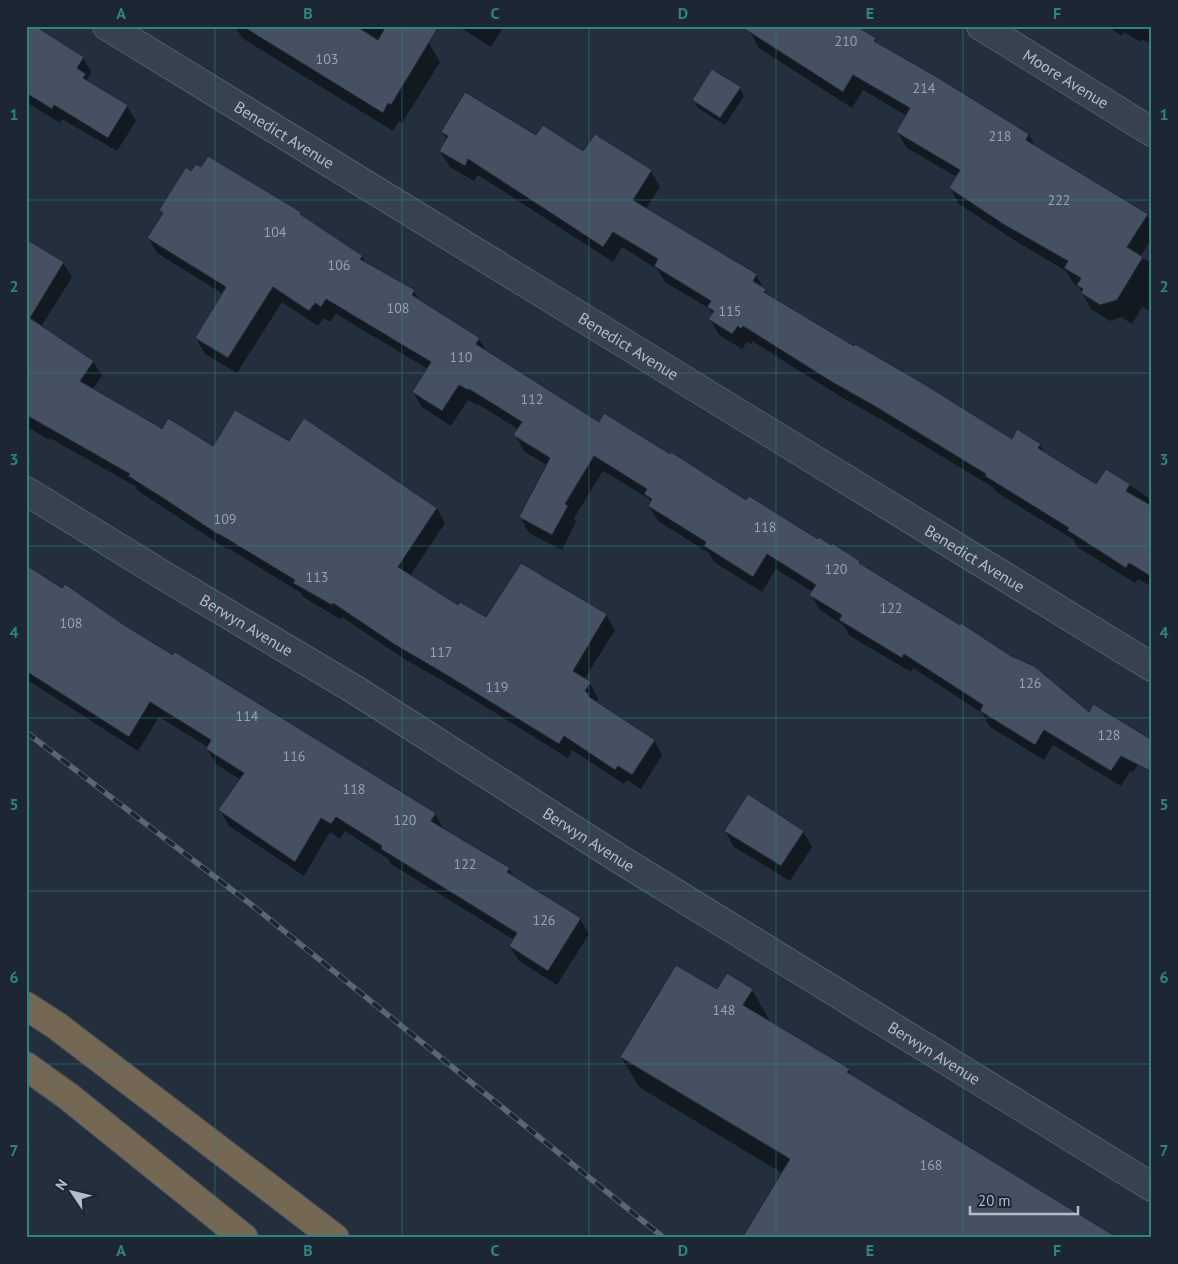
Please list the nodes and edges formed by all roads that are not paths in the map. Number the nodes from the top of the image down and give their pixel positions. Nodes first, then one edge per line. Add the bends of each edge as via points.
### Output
1 (107, 26) edge
2 (981, 26) edge
3 (1152, 132) edge
4 (26, 491) edge
5 (1152, 667) edge
6 (26, 1006) edge
7 (26, 1066) edge
8 (1152, 1187) edge
9 (244, 1238) edge
10 (335, 1238) edge

1 - 5 street, Benedict Avenue
2 - 3 street, Moore Avenue
4 - 8 street, Berwyn Avenue via 357,691 618,858
6 - 10 highway via 57,1026
7 - 9 highway

